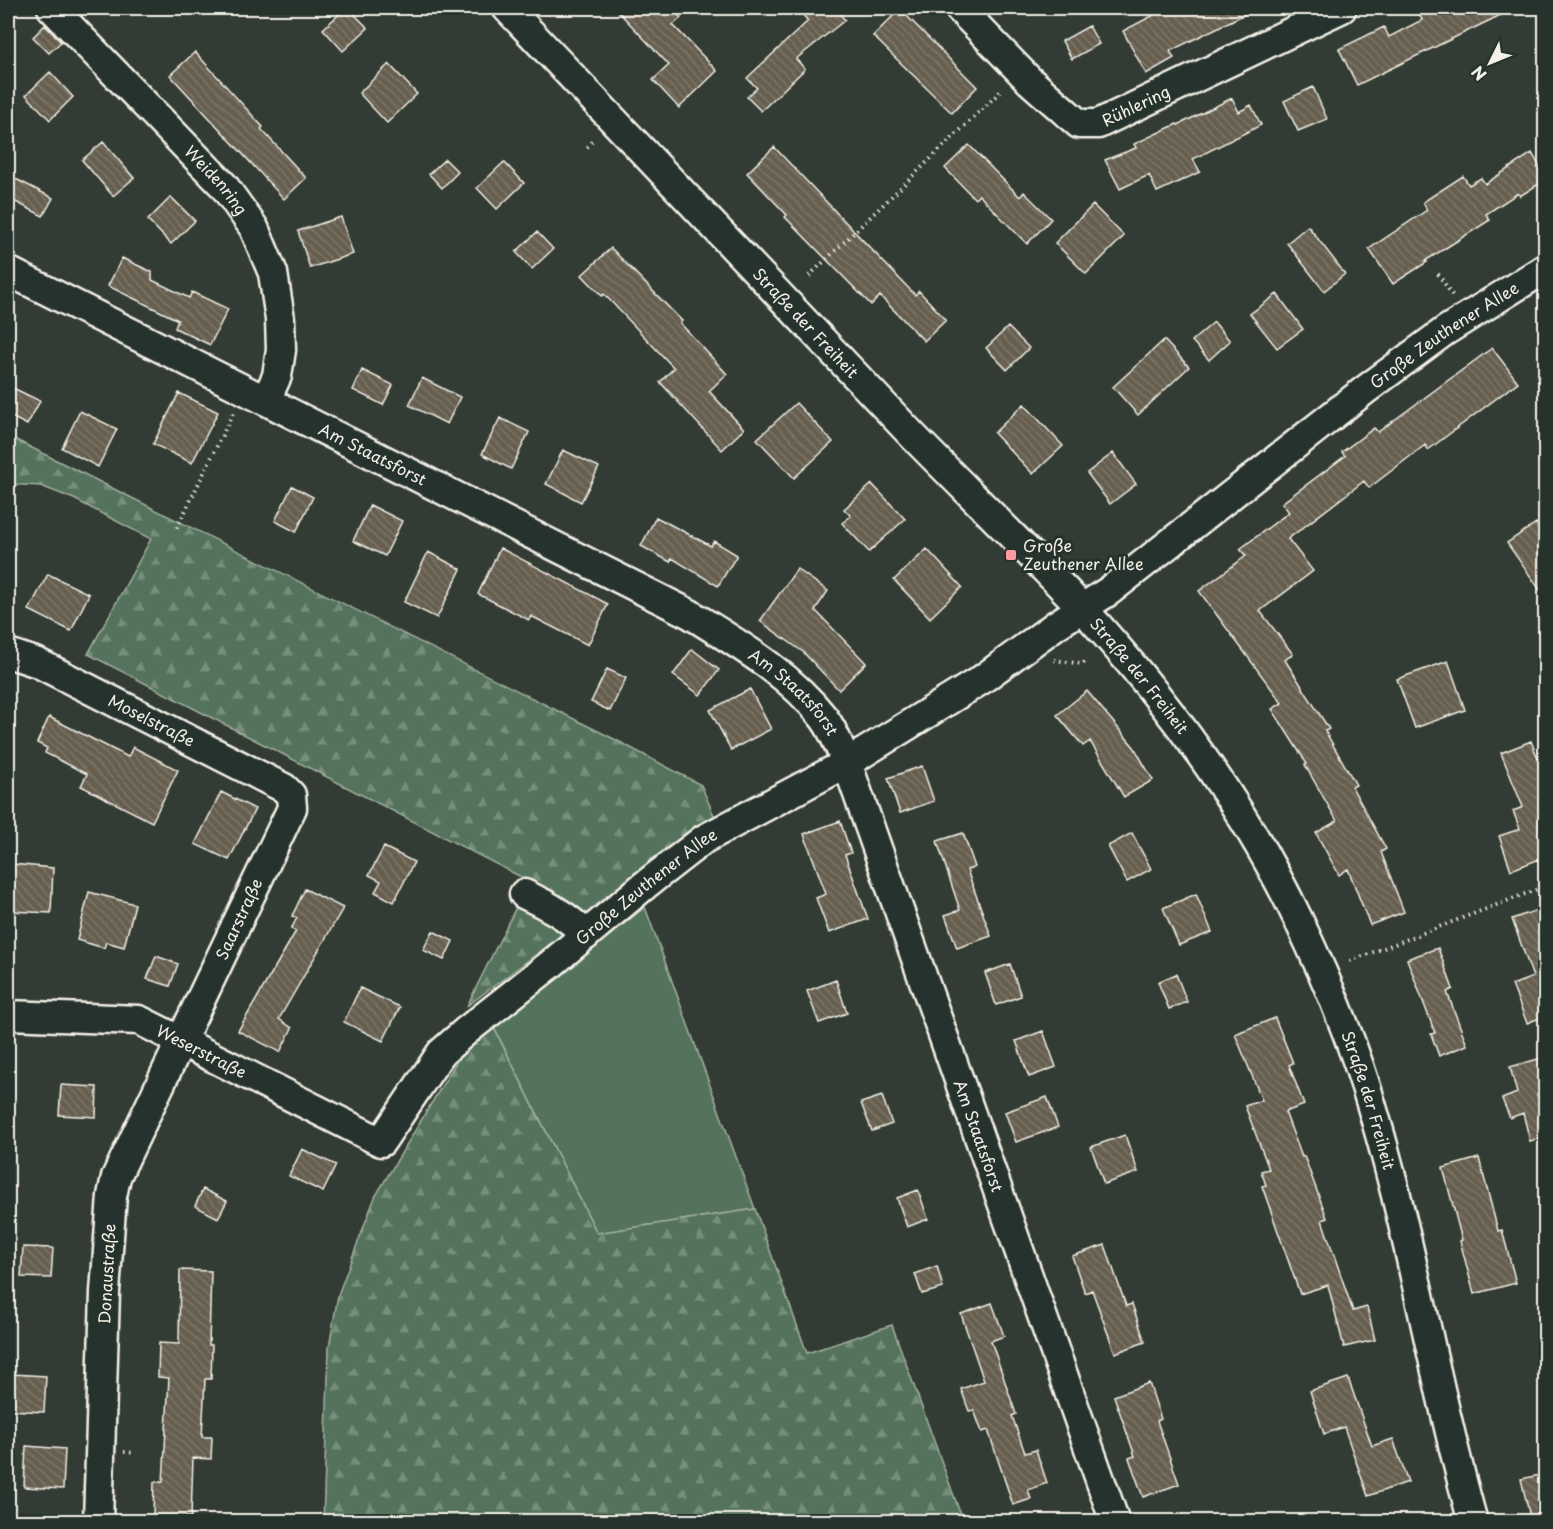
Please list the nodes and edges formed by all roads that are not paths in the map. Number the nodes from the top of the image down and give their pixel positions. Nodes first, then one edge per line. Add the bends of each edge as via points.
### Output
1 (52, 8) edge
2 (507, 8) edge
3 (959, 8) edge
4 (1342, 8) edge
5 (1545, 268) edge
6 (8, 271) edge
7 (256, 395) junction
8 (1082, 608) junction
9 (8, 654) edge
10 (848, 764) junction
11 (291, 795) joint
12 (524, 894) dead end
13 (586, 935) junction
14 (8, 1016) edge
15 (181, 1042) junction
16 (381, 1142) joint
17 (98, 1521) edge
18 (1115, 1521) edge
19 (1473, 1521) edge

1 - 7 street, Weidenring via 224,186 254,228 273,273 281,350 277,376
2 - 8 street, Straße der Freiheit
3 - 4 street, Rühlering via 1079,124 1098,124
5 - 8 street, Große Zeuthener Allee via 1445,331
6 - 7 street, Am Staatsforst
7 - 10 street, Am Staatsforst via 690,614 756,655 792,684 825,720
8 - 10 street, Große Zeuthener Allee via 981,680
8 - 19 street, Straße der Freiheit via 1155,692 1221,782 1274,869 1324,977 1376,1118
9 - 11 street, Moselstraße via 38,663
10 - 13 street, Große Zeuthener Allee via 704,839
10 - 18 street, Am Staatsforst
11 - 15 street, Saarstraße via 292,808
12 - 13 street via 552,908
13 - 16 street, Große Zeuthener Allee via 441,1053
14 - 15 street, Weserstraße via 139,1020
15 - 16 street, Weserstraße
15 - 17 street, Donaustraße via 130,1144 111,1196

